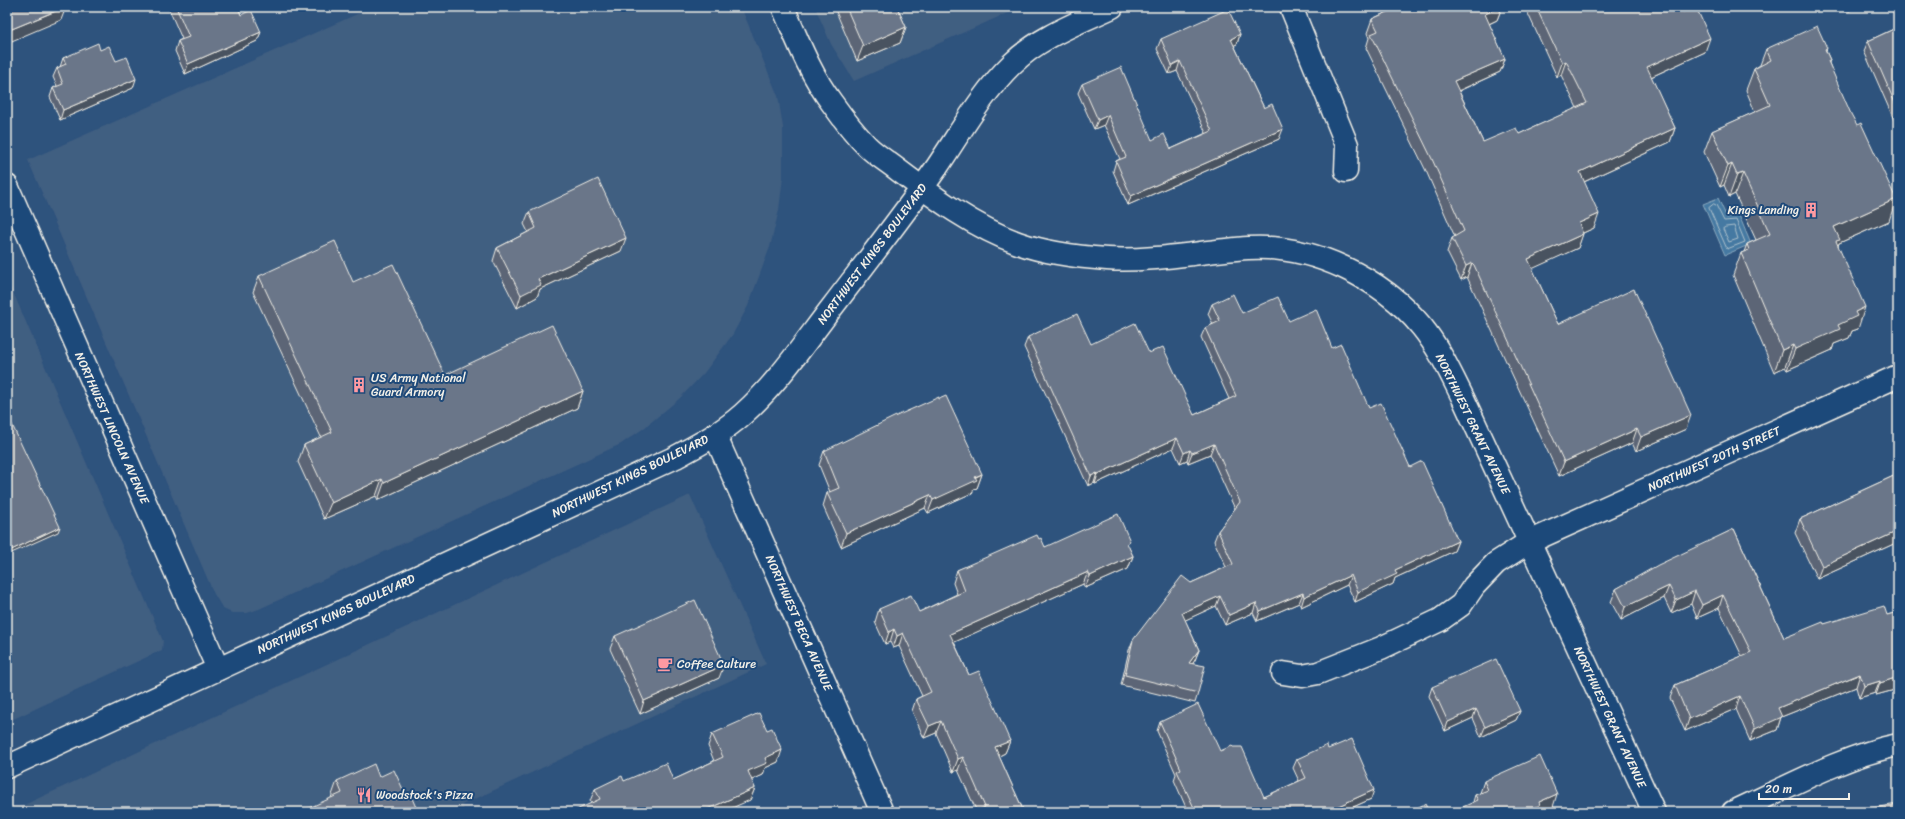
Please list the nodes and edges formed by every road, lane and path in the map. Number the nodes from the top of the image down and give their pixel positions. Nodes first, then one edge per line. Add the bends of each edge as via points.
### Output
1 (783, 7) edge
2 (1112, 7) edge
3 (1291, 7) edge
4 (1346, 171) dead end
5 (7, 186) edge
6 (922, 188) junction
7 (1898, 376) edge
8 (716, 435) junction
9 (1529, 542) junction
10 (218, 669) junction
11 (1284, 673) dead end
12 (1898, 744) edge
13 (7, 767) edge
14 (878, 811) edge
15 (1654, 812) edge
16 (1733, 812) edge

1 - 6 main road, NORTHWEST GRANT AVENUE via 805,59 830,101 868,147
2 - 6 main road, NORTHWEST KINGS BOULEVARD via 1057,33 1033,47 1012,64 984,98
3 - 4 main road via 1347,145
5 - 10 main road, NORTHWEST LINCOLN AVENUE
6 - 8 main road, NORTHWEST KINGS BOULEVARD via 806,341 743,414
6 - 9 main road, NORTHWEST GRANT AVENUE via 987,230 1020,244 1069,255 1138,259 1252,247 1283,249 1328,260 1365,277 1389,294 1422,326 1439,351
7 - 9 main road, NORTHWEST 20TH STREET
8 - 10 main road, NORTHWEST KINGS BOULEVARD
8 - 14 main road, NORTHWEST BECA AVENUE
9 - 11 main road, NORTHWEST 20TH STREET via 1496,563 1474,586 1461,605 1440,620 1381,648 1318,673 1302,676
9 - 15 main road, NORTHWEST GRANT AVENUE
10 - 13 main road, NORTHWEST KINGS BOULEVARD
12 - 16 main road via 1845,761

